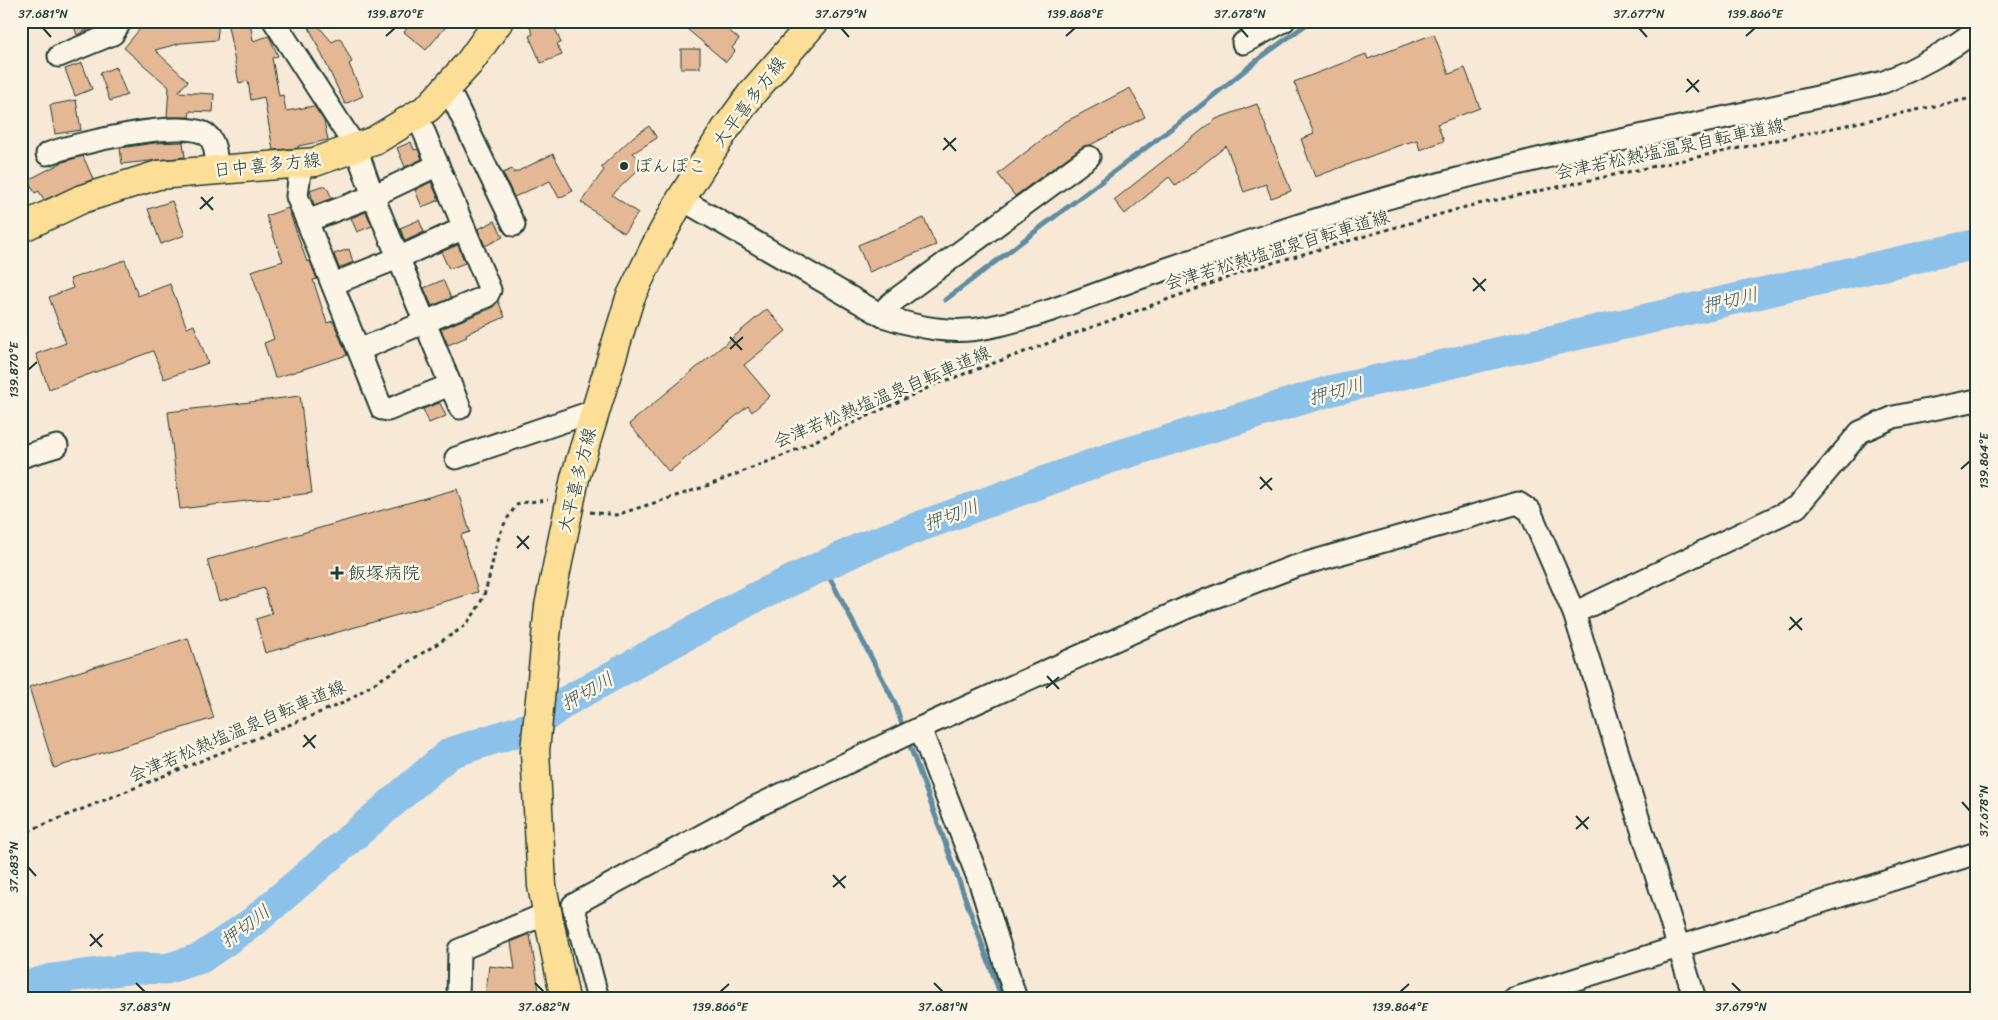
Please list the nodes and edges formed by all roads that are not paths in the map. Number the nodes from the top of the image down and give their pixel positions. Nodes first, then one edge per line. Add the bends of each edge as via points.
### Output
1 (121, 21) edge
2 (274, 21) edge
3 (499, 21) edge
4 (815, 21) edge
5 (1284, 21) edge
6 (1977, 30) edge
7 (1243, 43) dead end
8 (59, 56) dead end
9 (448, 88) junction
10 (418, 115) junction
11 (356, 148) junction
12 (46, 154) dead end
13 (1089, 157) dead end
14 (301, 164) junction
15 (438, 166) junction
16 (217, 171) junction
17 (373, 196) junction
18 (681, 199) junction
19 (307, 221) junction
20 (514, 225) dead end
21 (21, 228) edge
22 (464, 228) junction
23 (398, 258) junction
24 (333, 284) junction
25 (883, 316) junction
26 (424, 322) junction
27 (359, 350) junction
28 (450, 386) junction
29 (1977, 400) edge
30 (460, 408) dead end
31 (594, 411) junction
32 (57, 446) dead end
33 (21, 457) edge
34 (456, 458) dead end
35 (1574, 613) junction
36 (920, 728) junction
37 (1977, 853) edge
38 (548, 913) junction
39 (1679, 946) junction
40 (458, 999) edge
41 (565, 999) edge
42 (598, 999) edge
43 (1016, 999) edge
44 (1513, 999) edge
45 (1695, 999) edge

1 - 8 street via 113,34
2 - 11 street
3 - 9 main road, 日中喜多方線
4 - 18 main road, 大平喜多方線 via 752,93
5 - 7 street
6 - 25 street via 1921,67 1884,82 1525,163 1368,204 989,328 950,332 914,326
9 - 10 main road, 日中喜多方線
9 - 20 street
10 - 11 main road, 日中喜多方線
10 - 15 street
11 - 14 main road, 日中喜多方線
11 - 17 street
12 - 16 street via 73,144 111,137 162,130 196,130 209,136
13 - 25 street via 895,300
14 - 16 main road, 日中喜多方線
14 - 19 street via 297,196
15 - 17 street
15 - 22 street
16 - 21 main road, 日中喜多方線 via 158,175 82,199
17 - 19 street
17 - 23 street
18 - 25 street
18 - 31 main road, 大平喜多方線 via 630,298
19 - 24 street
22 - 23 street
22 - 26 street via 490,290 487,296
23 - 24 street
23 - 26 street
24 - 27 street
26 - 27 street
26 - 28 street
27 - 28 street via 382,409 388,410
28 - 30 street
29 - 35 street via 1894,417 1860,432 1797,507
31 - 34 street
31 - 38 main road, 大平喜多方線 via 575,478 549,606 535,751 542,886
32 - 33 street
35 - 36 street via 1530,511 1518,503 1293,567 1186,608
35 - 39 street
36 - 42 street via 749,810 573,905
36 - 43 street via 980,884
37 - 39 street
38 - 40 street via 459,950
38 - 41 main road, 大平喜多方線
39 - 44 street
39 - 45 street

